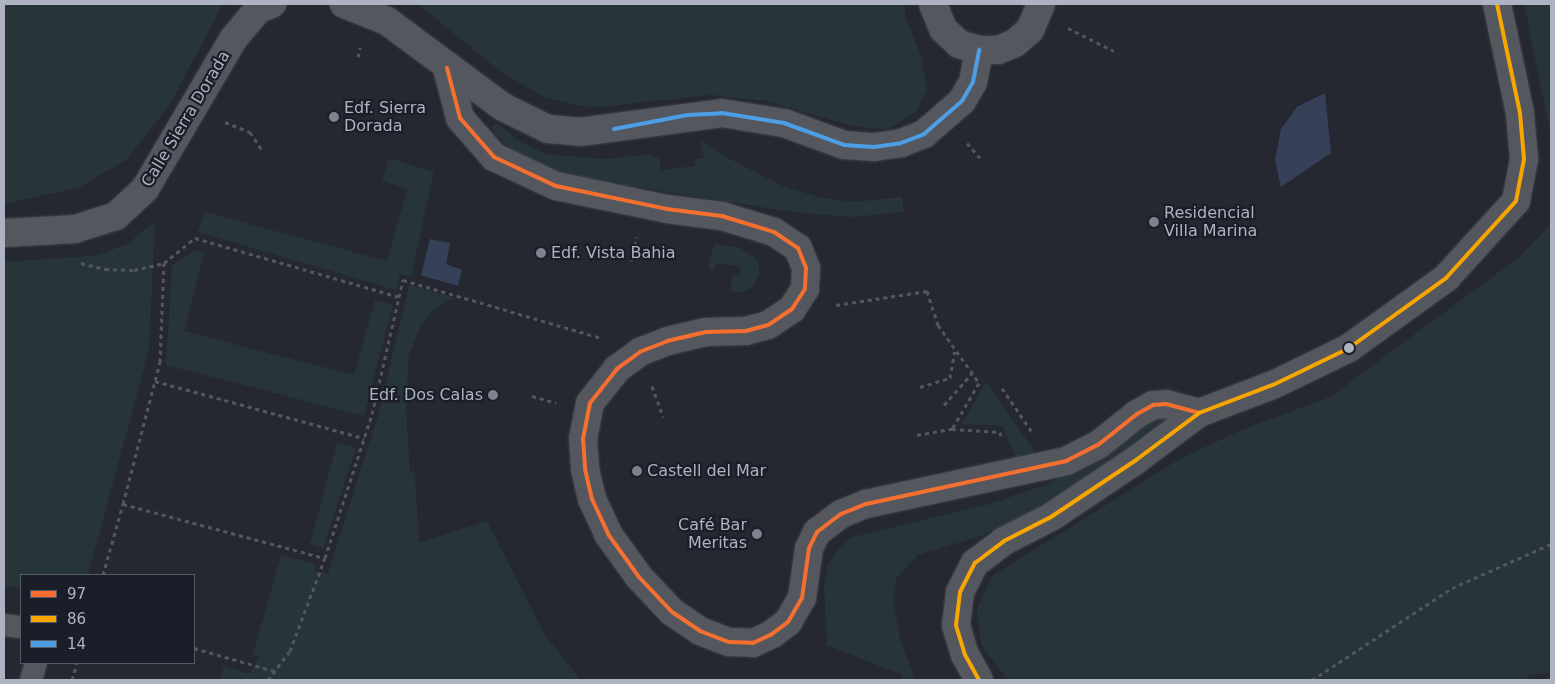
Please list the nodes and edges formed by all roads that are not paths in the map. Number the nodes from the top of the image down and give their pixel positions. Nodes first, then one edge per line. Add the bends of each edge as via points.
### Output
1 (272, 4) edge
2 (344, 4) edge
3 (933, 4) edge
4 (1497, 4) edge
5 (1040, 9) edge
6 (979, 50) junction
7 (447, 68) junction
8 (4, 233) edge
9 (1199, 413) junction
10 (4, 625) edge
11 (20, 626) edge
12 (36, 664) edge
13 (31, 680) edge
14 (979, 680) edge

1 - 8 street, Calle Sierra Dorada via 258,9 234,38 145,189 116,216 75,229
2 - 7 street via 387,22
3 - 6 street via 943,30 959,44
4 - 9 street via 1520,113 1524,159 1516,201 1446,278 1349,348 1275,384
5 - 6 street via 1030,30 1015,43 998,50
6 - 7 street via 972,82 962,101 944,120 916,137 874,147 844,145 784,123 722,113 580,132 548,129 504,107
7 - 9 street via 460,118 494,157 556,186 660,208 722,216 774,232 798,248 806,268 805,288 792,309 768,325 746,332 706,332 668,341 617,369 590,403 583,438 584,469 592,499 608,534 638,578 672,612 700,631 729,642 753,642 788,622 802,598 809,548 818,532 841,514 866,504 1052,465 1098,445 1153,405 1166,404
9 - 14 street via 1136,460 1051,517 1004,541 975,564 960,592 956,625 965,655
10 - 11 lane
12 - 13 lane

